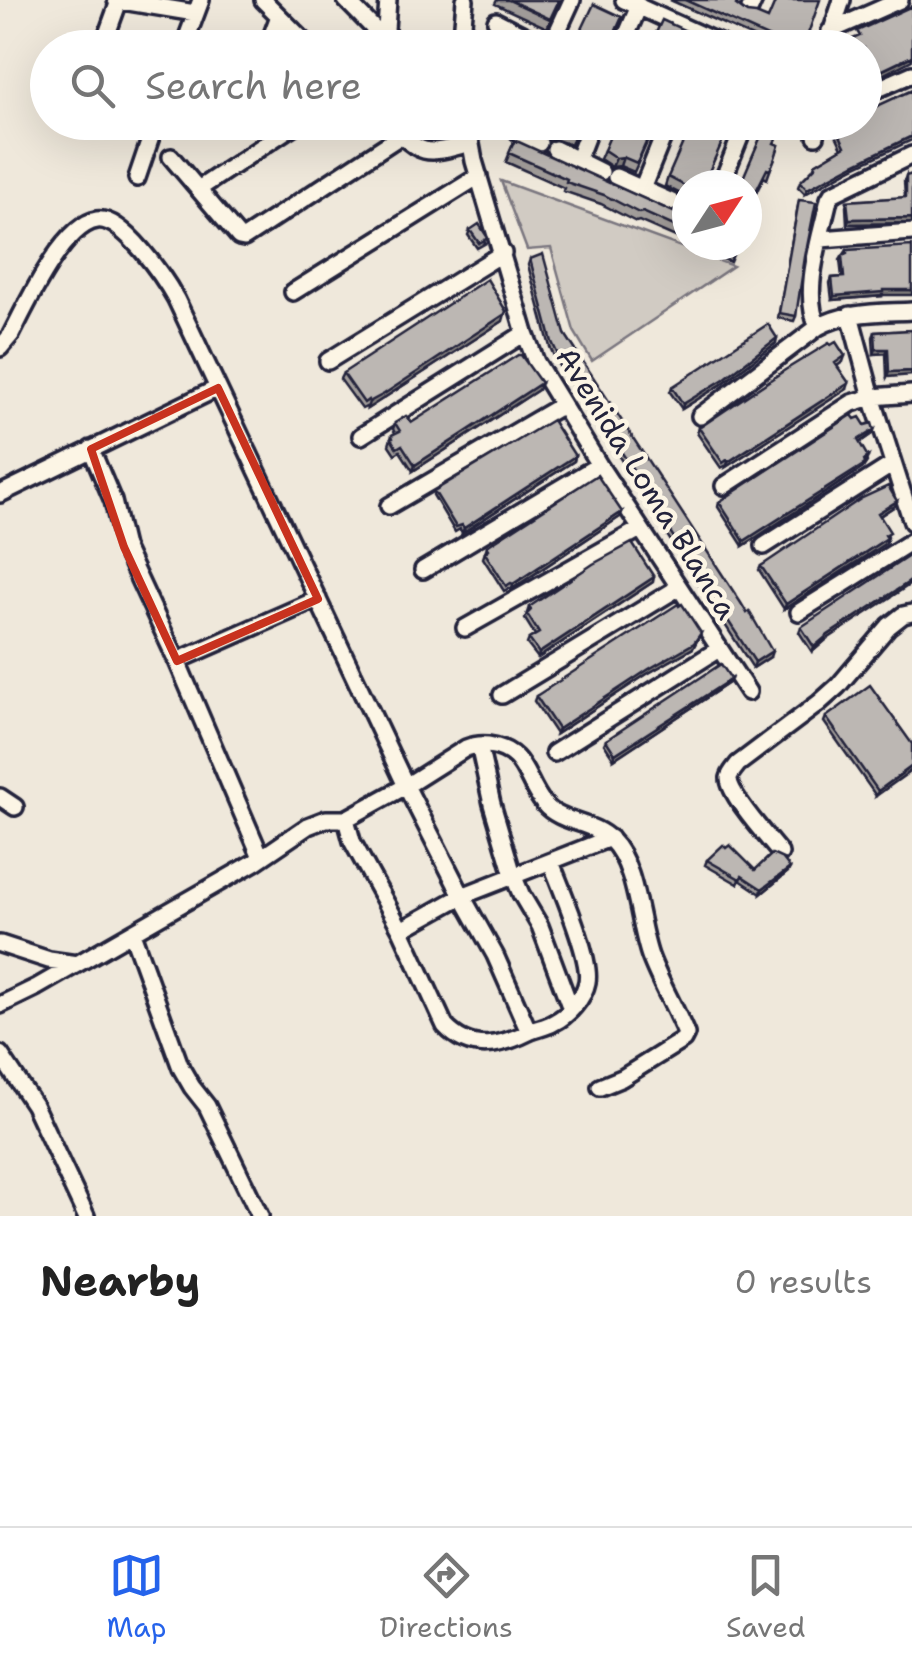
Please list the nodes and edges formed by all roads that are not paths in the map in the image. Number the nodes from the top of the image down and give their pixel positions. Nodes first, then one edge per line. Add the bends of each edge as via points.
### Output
1 (118, 0) edge
2 (262, 0) edge
3 (346, 0) edge
4 (388, 0) edge
5 (465, 0) edge
6 (572, 0) edge
7 (842, 0) edge
8 (900, 0) edge
9 (632, 3) edge
10 (198, 7) edge
11 (279, 16) junction
12 (496, 21) dead end
13 (108, 30) edge
14 (274, 30) edge
15 (293, 30) edge
16 (372, 30) edge
17 (385, 30) edge
18 (462, 30) edge
19 (514, 30) edge
20 (558, 30) edge
21 (625, 30) edge
22 (682, 30) edge
23 (830, 30) joint
24 (912, 74) edge
25 (882, 87) edge
26 (150, 140) edge
27 (273, 140) edge
28 (396, 140) edge
29 (407, 140) edge
30 (470, 140) edge
31 (538, 140) edge
32 (586, 140) edge
33 (662, 140) edge
34 (739, 140) edge
35 (470, 143) junction
36 (912, 155) edge
37 (171, 157) dead end
38 (578, 161) junction
39 (727, 170) edge
40 (479, 176) junction
41 (136, 178) dead end
42 (200, 188) junction
43 (642, 188) junction
44 (672, 202) dead end
45 (912, 232) edge
46 (820, 239) junction
47 (503, 253) junction
48 (293, 292) dead end
49 (912, 311) edge
50 (850, 315) junction
51 (816, 321) junction
52 (525, 333) junction
53 (0, 348) edge
54 (328, 361) dead end
55 (218, 388) junction
56 (912, 394) edge
57 (872, 397) junction
58 (562, 405) junction
59 (700, 416) dead end
60 (361, 436) dead end
61 (91, 449) junction
62 (893, 464) junction
63 (599, 465) junction
64 (724, 486) dead end
65 (0, 494) edge
66 (388, 506) dead end
67 (912, 522) edge
68 (640, 528) junction
69 (912, 541) edge
70 (764, 546) dead end
71 (423, 570) dead end
72 (678, 588) junction
73 (318, 599) junction
74 (799, 612) dead end
75 (912, 613) edge
76 (464, 628) dead end
77 (718, 649) junction
78 (177, 661) junction
79 (748, 692) dead end
80 (502, 695) dead end
81 (480, 744) junction
82 (554, 753) dead end
83 (406, 786) junction
84 (0, 797) edge
85 (14, 807) dead end
86 (346, 819) junction
87 (610, 838) junction
88 (780, 852) dead end
89 (261, 858) junction
90 (551, 862) junction
91 (513, 875) junction
92 (462, 896) junction
93 (401, 930) junction
94 (132, 933) junction
95 (0, 944) edge
96 (76, 964) junction
97 (0, 1006) edge
98 (571, 1010) junction
99 (528, 1032) junction
100 (0, 1054) edge
101 (600, 1087) dead end
102 (86, 1216) edge
103 (260, 1216) edge

1 - 10 street
1 - 13 street
2 - 11 street
3 - 16 street
4 - 17 street
5 - 18 street
6 - 20 street
7 - 23 street
8 - 23 street
9 - 21 street
9 - 22 street
11 - 14 street
11 - 15 street
12 - 19 street
24 - 25 street
26 - 41 street
27 - 42 street
28 - 42 street via 241,238
29 - 35 street via 427,152
30 - 35 street, Avenida Loma Blanca
31 - 38 street
32 - 38 street
33 - 43 street
34 - 39 street
35 - 40 street, Avenida Loma Blanca
36 - 46 street via 832,194
37 - 42 street
38 - 43 street
40 - 47 street, Avenida Loma Blanca
40 - 48 street
43 - 44 street
45 - 46 street
46 - 51 street via 810,298
47 - 52 street, Avenida Loma Blanca
47 - 54 street
49 - 50 street
50 - 51 street
50 - 57 street
51 - 59 street
52 - 58 street, Avenida Loma Blanca
52 - 60 street
53 - 55 street via 65,241 87,223 105,220 168,283
55 - 61 street
55 - 73 street
56 - 57 street
57 - 62 street
57 - 64 street via 852,403
58 - 63 street, Avenida Loma Blanca
58 - 66 street
61 - 65 street
61 - 78 street via 124,546
62 - 67 street
62 - 70 street
63 - 68 street, Avenida Loma Blanca
63 - 71 street
68 - 72 street, Avenida Loma Blanca
68 - 76 street
69 - 74 street
72 - 77 street, Avenida Loma Blanca
72 - 80 street
73 - 78 street
73 - 83 street
75 - 88 street via 889,626 819,703 731,772 735,794
77 - 79 street, Avenida Loma Blanca
77 - 82 street
78 - 89 street
81 - 83 street
81 - 87 street via 516,756 556,815
81 - 91 street
83 - 86 street
83 - 92 street
84 - 85 street
86 - 89 street via 308,826
86 - 93 street
87 - 90 street
87 - 101 street via 625,862 652,962 686,1034
89 - 94 street
90 - 91 street
90 - 98 street via 588,971
91 - 92 street
91 - 98 street
92 - 93 street
92 - 99 street
93 - 99 street via 454,1035 491,1044
94 - 96 street
94 - 103 street via 181,1068 207,1106
95 - 96 street
96 - 97 street
98 - 99 street
100 - 102 street via 34,1104

